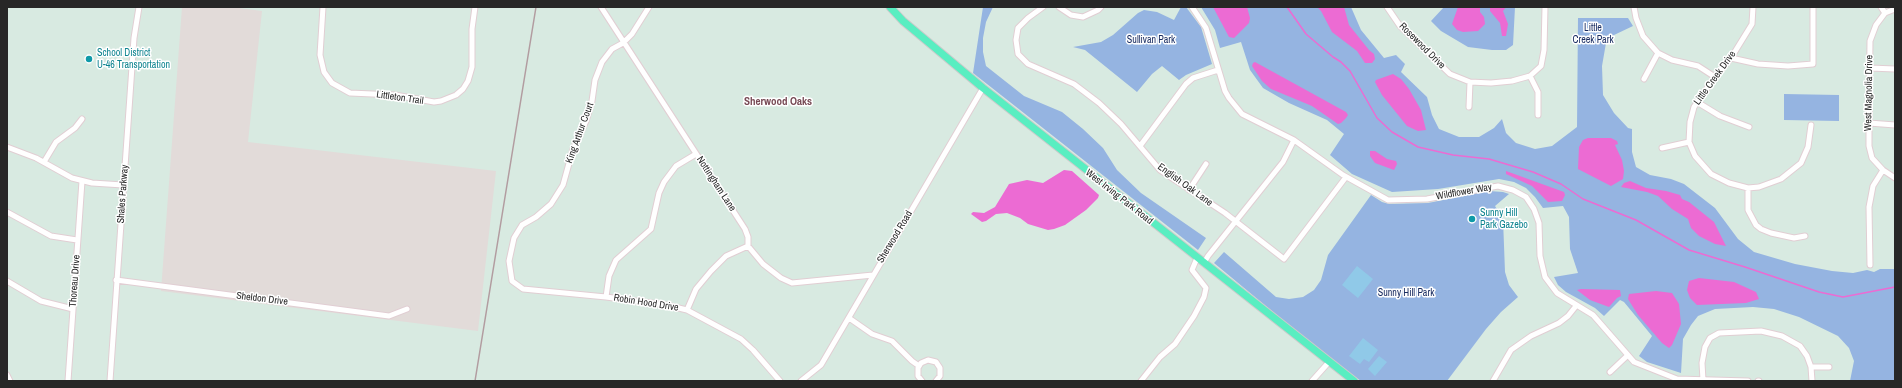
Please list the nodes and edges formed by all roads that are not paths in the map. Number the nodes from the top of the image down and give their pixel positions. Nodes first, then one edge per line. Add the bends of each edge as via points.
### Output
1 (139, 7) edge
2 (323, 7) edge
3 (475, 7) edge
4 (601, 7) edge
5 (649, 7) edge
6 (890, 7) edge
7 (1043, 7) edge
8 (1059, 7) edge
9 (1101, 7) edge
10 (1192, 7) edge
11 (1387, 7) edge
12 (1545, 7) edge
13 (1634, 7) edge
14 (1753, 7) edge
15 (1813, 7) edge
16 (1881, 7) edge
17 (1895, 9) edge
18 (1885, 13) junction
19 (623, 43) junction
20 (1658, 53) junction
21 (1731, 58) junction
22 (1870, 68) junction
23 (1895, 69) edge
24 (1218, 70) junction
25 (1530, 76) junction
26 (1715, 77) junction
27 (1644, 79) dead end
28 (1470, 82) junction
29 (983, 88) junction
30 (1697, 102) junction
31 (1469, 107) dead end
32 (1538, 115) dead end
33 (82, 119) dead end
34 (1869, 124) junction
35 (1895, 124) edge
36 (1811, 125) dead end
37 (1749, 127) dead end
38 (1294, 140) junction
39 (1689, 142) junction
40 (1140, 146) junction
41 (7, 147) edge
42 (1662, 148) dead end
43 (696, 154) junction
44 (44, 162) junction
45 (1206, 164) dead end
46 (1883, 170) junction
47 (1346, 177) junction
48 (1895, 178) edge
49 (82, 181) junction
50 (123, 185) junction
51 (1748, 188) junction
52 (1189, 190) junction
53 (7, 212) edge
54 (1236, 222) junction
55 (1805, 236) dead end
56 (77, 240) junction
57 (748, 246) junction
58 (1197, 258) junction
59 (1204, 263) junction
60 (1870, 264) dead end
61 (873, 275) junction
62 (116, 280) junction
63 (7, 281) edge
64 (512, 281) joint
65 (606, 297) junction
66 (1576, 306) junction
67 (73, 309) junction
68 (407, 309) dead end
69 (687, 310) junction
70 (849, 318) junction
71 (1628, 355) junction
72 (1329, 362) junction
73 (919, 366) junction
74 (1811, 367) junction
75 (1829, 367) dead end
76 (1610, 372) dead end
77 (7, 375) edge
78 (1677, 380) edge
79 (1703, 380) edge
80 (10, 381) edge
81 (68, 381) edge
82 (110, 381) edge
83 (780, 381) edge
84 (801, 381) edge
85 (922, 381) edge
86 (936, 381) edge
87 (1141, 381) edge
88 (1312, 381) edge
89 (1354, 381) edge
90 (1493, 381) edge
91 (1748, 381) edge
92 (1812, 381) edge

1 - 50 street, Shales Parkway via 134,38
2 - 3 street, Littleton Trail via 320,55 324,72 332,83 350,93 395,95 434,102 441,102 456,95 468,81 472,67
4 - 19 street, Nottingham Lane
5 - 19 street, King Arthur Court via 632,34
6 - 29 main road, West Irving Park Road via 903,21
7 - 40 street, English Oak Lane via 1018,28 1018,54 1028,64 1074,84 1099,103
8 - 9 street via 1071,15 1084,17
10 - 24 street, Wildflower Way via 1206,28
11 - 28 street, Rosewood Drive via 1400,26 1450,74
12 - 25 street via 1541,66
13 - 20 street via 1642,36
14 - 21 street, Little Creek Drive via 1752,24
15 - 21 street via 1813,64 1758,64
16 - 18 street
17 - 18 street
18 - 22 street, West Magnolia Drive via 1876,25 1870,41
19 - 43 street, Nottingham Lane
19 - 64 street, King Arthur Court via 612,49 602,62 595,80 589,111 573,149 563,185 551,204 522,226 514,238 509,261
20 - 26 street via 1672,60 1698,66
20 - 27 street
21 - 26 street, Little Creek Drive
22 - 23 street
22 - 34 street, West Magnolia Drive
24 - 38 street, Wildflower Way via 1229,98 1242,114
24 - 40 street via 1193,78 1186,84
25 - 28 street, Rosewood Drive via 1512,81
25 - 32 street via 1538,92
26 - 30 street, Little Creek Drive
28 - 31 street
29 - 58 main road, West Irving Park Road
29 - 61 street, Sherwood Road
30 - 37 street via 1720,116
30 - 39 street, Little Creek Drive via 1690,122
33 - 44 street via 75,128 56,142
34 - 35 street
34 - 46 street, West Magnolia Drive via 1872,158
36 - 51 street via 1808,147 1802,163 1781,179
38 - 47 street, Wildflower Way
38 - 54 street via 1283,162
39 - 42 street
39 - 51 street via 1700,162 1711,174 1729,183
40 - 52 street, English Oak Lane via 1160,170
41 - 44 street
43 - 57 street, Nottingham Lane via 745,229
43 - 65 street via 676,166 664,182 651,229 616,260 609,276
44 - 49 street
45 - 52 street
46 - 48 street, West Magnolia Drive
46 - 60 street via 1873,186 1869,207
47 - 54 street, English Oak Lane via 1284,259
47 - 66 street, Wildflower Way via 1388,200 1427,199 1498,186 1526,196 1539,223 1540,256 1545,277 1557,293
49 - 50 street
49 - 56 street, Thoreau Drive
50 - 62 street, Shales Parkway
51 - 55 street via 1748,210 1756,225 1771,233 1794,238
52 - 54 street, English Oak Lane
53 - 56 street via 51,236
54 - 59 street
56 - 67 street, Thoreau Drive
57 - 61 street, Nottingham Lane via 770,270 792,283
57 - 69 street via 726,256 711,271 696,289
58 - 59 main road, West Irving Park Road
58 - 87 street via 1192,270 1206,288 1204,297 1175,344 1160,357
59 - 72 main road, West Irving Park Road
61 - 70 street, Sherwood Road
62 - 68 street, Sheldon Drive via 389,316
62 - 82 street, Shales Parkway
63 - 67 street via 41,301
64 - 65 street, Robin Hood Drive via 523,289
65 - 69 street, Robin Hood Drive
66 - 71 street, Wildflower Way via 1593,315
66 - 90 street via 1559,323 1531,336 1511,350
67 - 81 street, Thoreau Drive
69 - 83 street, Robin Hood Drive via 741,339
70 - 73 street via 872,334 892,341
70 - 84 street, Sherwood Road via 821,365
71 - 76 street
71 - 78 street, Wildflower Way via 1640,366
72 - 88 street
72 - 89 main road, West Irving Park Road
73 - 85 street via 918,376
73 - 86 street via 924,361 936,362 941,372
74 - 75 street
74 - 79 street via 1808,356 1800,346 1782,336 1761,331 1719,333 1710,338 1705,347
74 - 92 street
77 - 80 street
78 - 79 street, Wildflower Way
79 - 91 street, Wildflower Way

